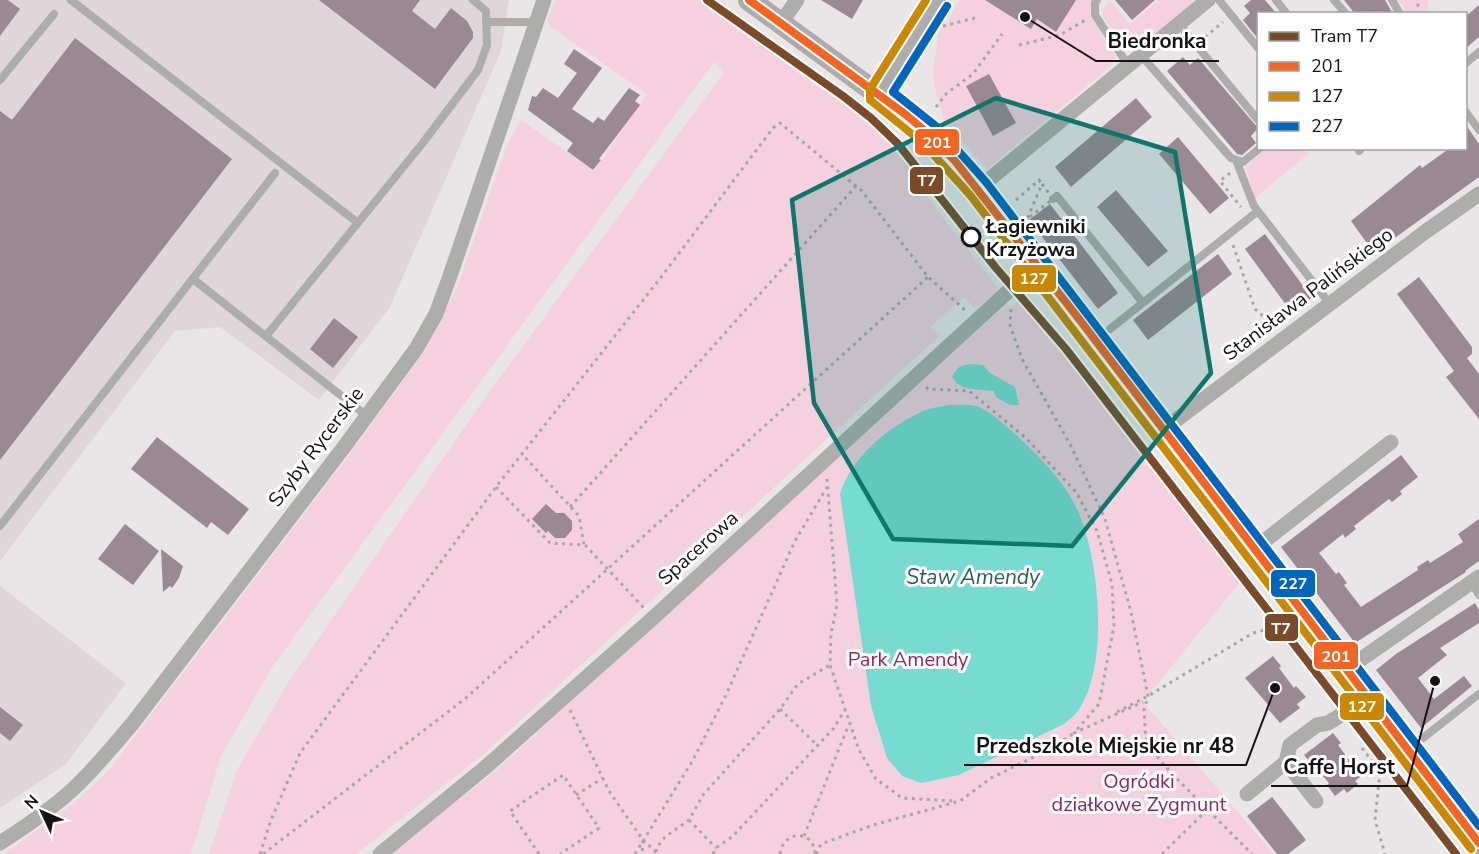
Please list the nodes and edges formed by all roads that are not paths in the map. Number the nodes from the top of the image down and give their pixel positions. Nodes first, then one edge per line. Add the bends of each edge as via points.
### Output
1 (71, 0) edge
2 (473, 0) edge
3 (543, 0) edge
4 (749, 0) edge
5 (797, 0) edge
6 (938, 0) edge
7 (1097, 0) edge
8 (1208, 0) edge
9 (1219, 0) edge
10 (1276, 0) edge
11 (1334, 0) edge
12 (1285, 12) edge
13 (1344, 12) edge
14 (54, 14) dead end
15 (486, 22) junction
16 (535, 22) junction
17 (781, 23) junction
18 (1178, 23) junction
19 (1257, 47) edge
20 (1479, 52) edge
21 (1140, 54) junction
22 (1467, 62) edge
23 (1128, 65) junction
24 (0, 80) edge
25 (879, 94) junction
26 (1467, 113) edge
27 (1257, 119) edge
28 (1479, 130) edge
29 (1258, 150) edge
30 (1236, 160) junction
31 (275, 173) dead end
32 (991, 178) dead end
33 (1479, 194) edge
34 (1053, 199) road end
35 (1258, 212) junction
36 (358, 223) junction
37 (1038, 267) junction
38 (194, 279) junction
39 (1143, 303) junction
40 (1329, 304) junction
41 (1110, 329) dead end
42 (266, 336) junction
43 (367, 416) junction
44 (1163, 430) junction
45 (1391, 442) dead end
46 (0, 526) edge
47 (1254, 549) junction
48 (1476, 585) edge
49 (1347, 669) junction
50 (1366, 694) junction
51 (1479, 694) edge
52 (1408, 750) junction
53 (1286, 762) junction
54 (1246, 794) dead end
55 (1316, 801) dead end
56 (0, 843) edge
57 (1479, 843) edge
58 (380, 854) edge

1 - 36 lane
2 - 15 lane via 486,11
3 - 16 street, Szyby Rycerskie
4 - 17 main road
5 - 17 street
6 - 25 main road
7 - 23 lane via 1095,15
8 - 18 street
9 - 19 lane
10 - 12 lane
11 - 13 lane
14 - 24 lane
15 - 16 lane
15 - 36 lane via 487,45 478,69
16 - 43 street, Szyby Rycerskie via 436,314 416,349
17 - 25 main road
18 - 21 street
18 - 27 lane
20 - 22 lane
21 - 23 street
21 - 30 lane
23 - 32 street
25 - 37 main road via 955,161
26 - 28 lane
29 - 30 lane via 1243,162
30 - 35 lane
31 - 38 lane
33 - 40 street, Stanisława Palińskiego
34 - 39 lane via 1057,196
35 - 39 lane
35 - 40 lane
36 - 42 lane
37 - 44 main road
37 - 58 street, Spacerowa via 564,698
38 - 42 lane
38 - 46 lane
39 - 41 lane
40 - 44 street, Stanisława Palińskiego
42 - 43 lane
43 - 56 street, Szyby Rycerskie via 98,764 71,791
44 - 47 main road
45 - 47 street
47 - 49 main road
48 - 49 street
49 - 50 main road
50 - 52 main road
50 - 53 street via 1338,717 1317,725 1290,745
51 - 52 lane
52 - 57 main road
53 - 54 street
53 - 55 street

